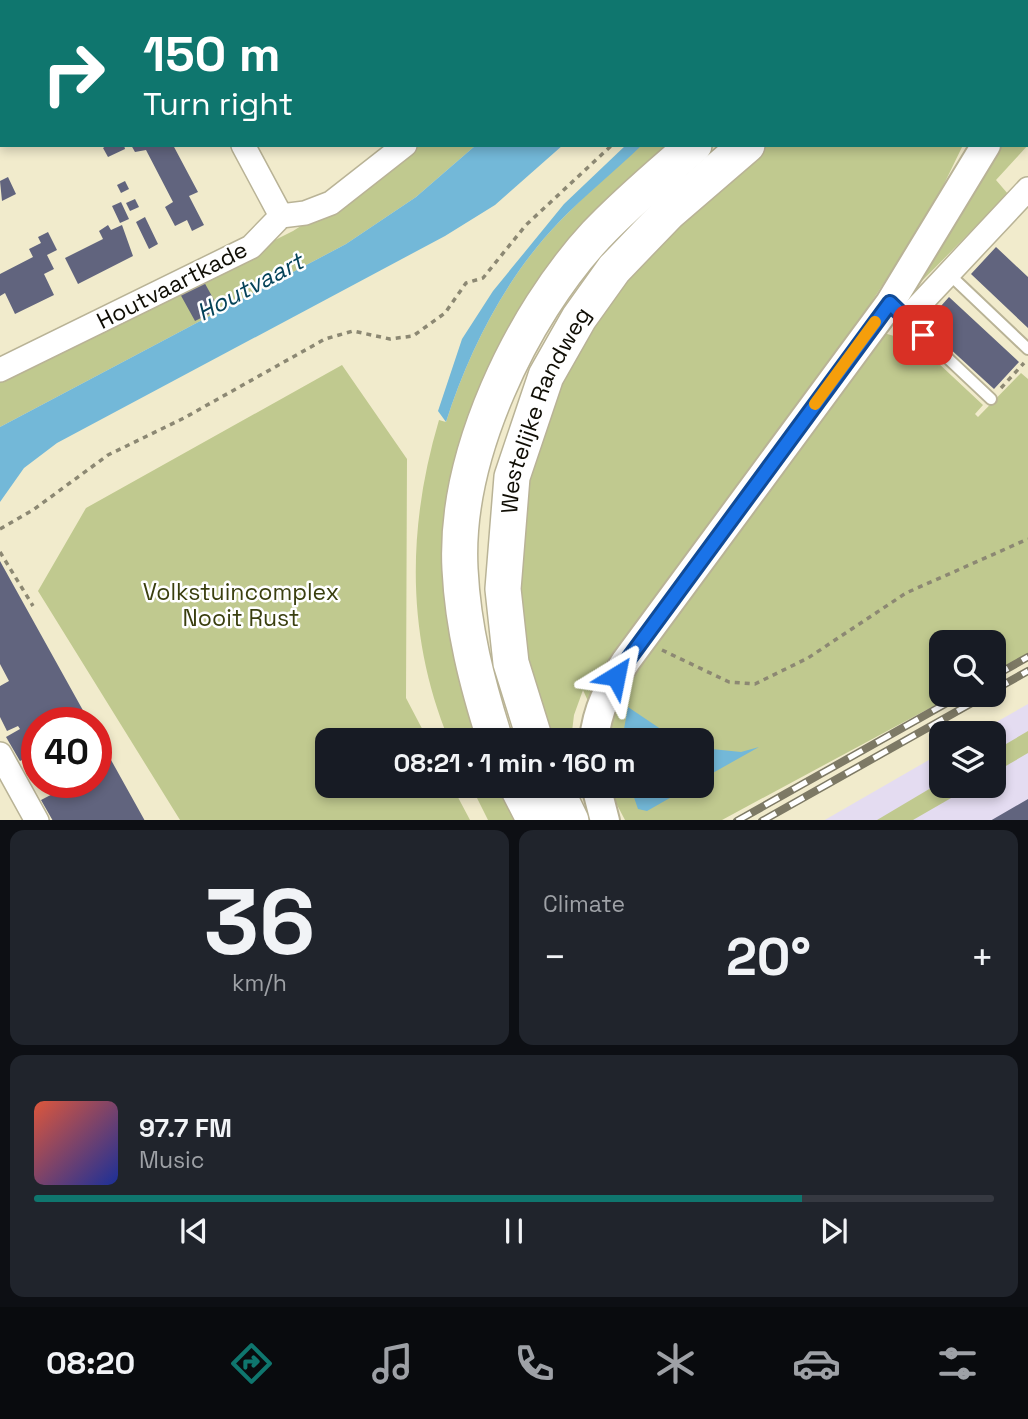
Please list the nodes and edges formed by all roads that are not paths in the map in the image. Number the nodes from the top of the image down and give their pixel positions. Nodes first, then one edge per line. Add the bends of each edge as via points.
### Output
1 (244, 147) edge
2 (402, 147) edge
3 (692, 147) edge
4 (745, 147) edge
5 (985, 147) edge
6 (1028, 189) edge
7 (281, 216) junction
8 (948, 273) junction
9 (898, 311) junction
10 (1028, 349) edge
11 (0, 370) edge
12 (991, 399) road end
13 (491, 728) edge
14 (531, 728) edge
15 (595, 728) edge
16 (0, 754) edge
17 (523, 798) edge
18 (560, 798) edge
19 (599, 798) edge
20 (36, 820) edge
21 (534, 820) edge
22 (571, 820) edge
23 (605, 820) edge

1 - 7 street
2 - 7 street via 331,203 305,214
3 - 13 main road, Westelijke Randweg via 596,235 557,284 509,362 490,410 464,513 460,567 472,666
4 - 14 main road, Westelijke Randweg via 668,213 614,269 546,376 512,477 503,589 510,663
5 - 9 street
6 - 8 street
7 - 11 street, Houtvaartkade via 251,247
8 - 9 street
8 - 10 lane
9 - 12 lane
9 - 15 street via 641,640 606,690
16 - 20 street
17 - 21 main road
18 - 22 main road
19 - 23 street

